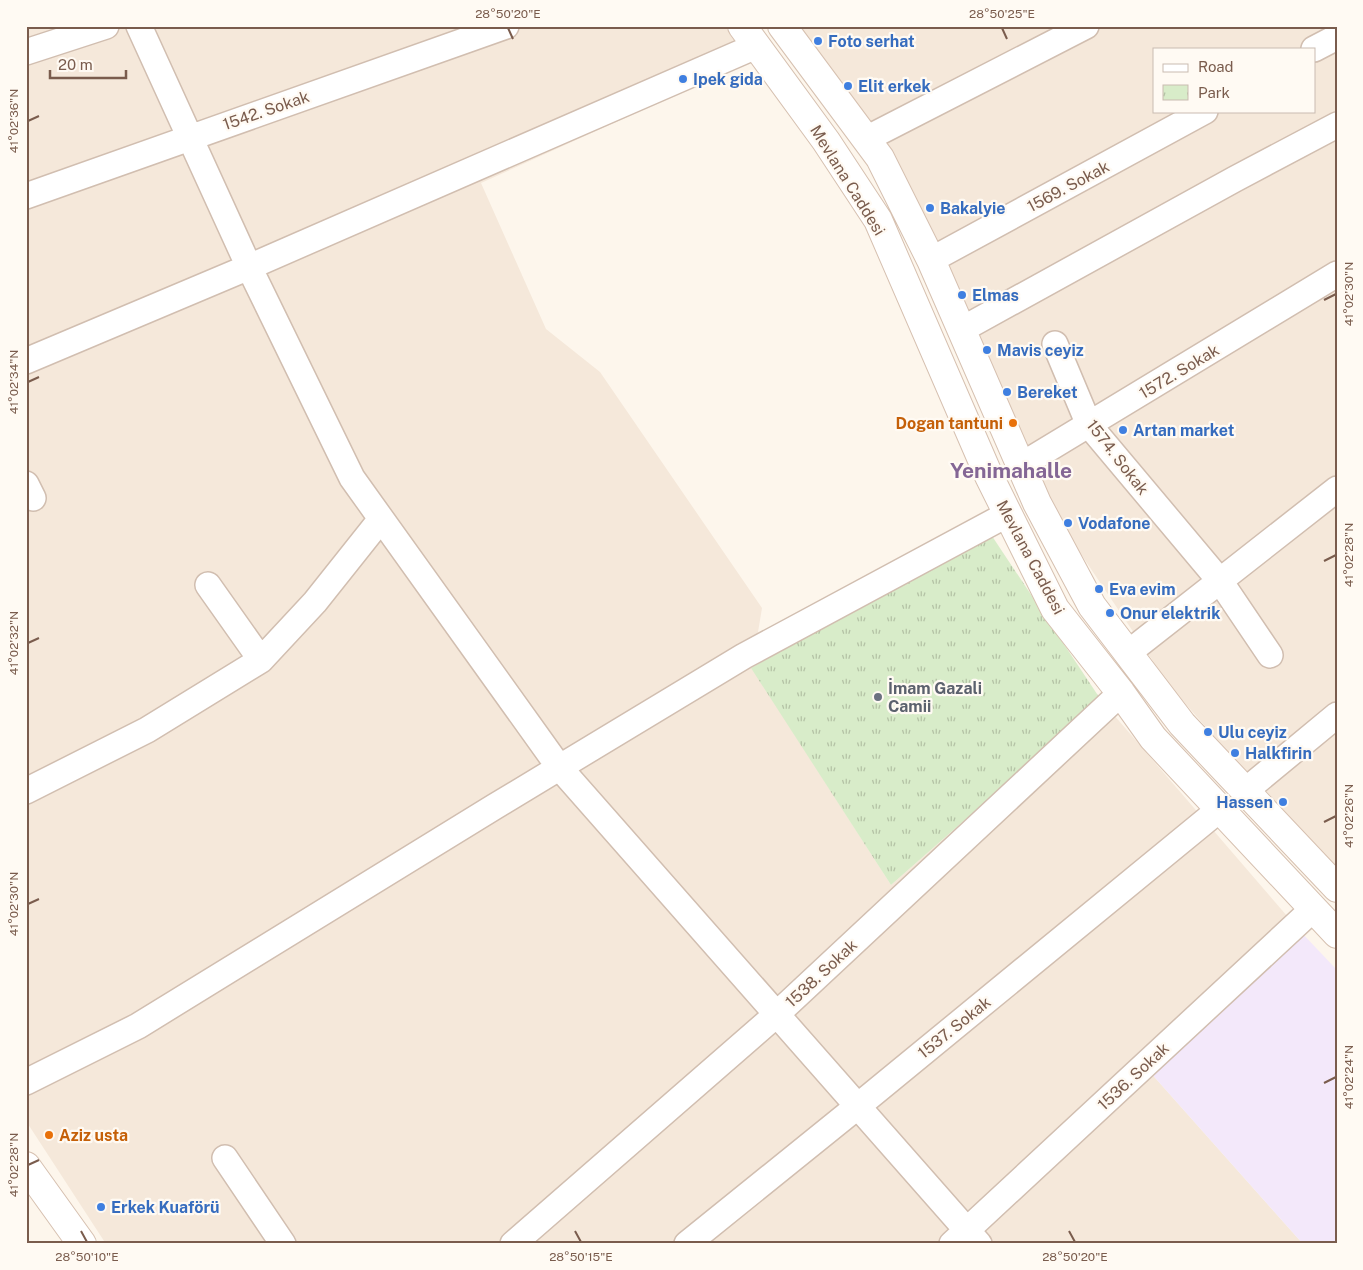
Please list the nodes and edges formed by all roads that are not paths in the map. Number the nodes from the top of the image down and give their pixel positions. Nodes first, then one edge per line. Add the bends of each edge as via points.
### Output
1 (106, 26) edge
2 (139, 26) edge
3 (506, 26) edge
4 (782, 26) edge
5 (1086, 26) edge
6 (749, 36) edge
7 (1337, 37) edge
8 (1316, 48) edge
9 (26, 52) edge
10 (1202, 112) edge
11 (1337, 125) edge
12 (189, 137) junction
13 (866, 139) junction
14 (26, 196) edge
15 (931, 260) junction
16 (249, 267) junction
17 (1337, 274) edge
18 (961, 330) junction
19 (1055, 344) dead end
20 (26, 361) edge
21 (1089, 425) junction
22 (1020, 466) junction
23 (1337, 489) edge
24 (1008, 514) junction
25 (381, 519) junction
26 (1220, 581) junction
27 (208, 585) dead end
28 (1128, 653) junction
29 (1270, 656) dead end
30 (261, 660) junction
31 (1121, 693) junction
32 (1337, 715) edge
33 (559, 768) junction
34 (26, 791) edge
35 (1245, 792) junction
36 (1220, 809) junction
37 (1337, 888) edge
38 (1313, 909) junction
39 (1337, 934) edge
40 (777, 1014) junction
41 (26, 1082) edge
42 (858, 1106) junction
43 (225, 1158) dead end
44 (26, 1166) edge
45 (966, 1239) edge
46 (82, 1244) edge
47 (282, 1244) edge
48 (513, 1244) edge
49 (687, 1244) edge

1 - 9 street
2 - 12 street
3 - 12 street, 1542. Sokak
4 - 13 main road, Mevlana Caddesi
5 - 13 street
6 - 16 street
6 - 24 main road, Mevlana Caddesi via 826,141 878,220
7 - 8 street
10 - 15 street, 1569. Sokak
11 - 18 street
12 - 14 street, 1542. Sokak
12 - 16 street
13 - 15 main road, Mevlana Caddesi via 880,158
15 - 18 main road, Mevlana Caddesi
16 - 20 street
16 - 25 street via 352,478
17 - 21 street, 1572. Sokak
18 - 22 main road, Mevlana Caddesi
19 - 21 street, 1574. Sokak
21 - 22 street, 1572. Sokak
21 - 26 street, 1574. Sokak
22 - 28 main road, Mevlana Caddesi via 1036,503 1092,606
23 - 26 street
24 - 31 main road, Mevlana Caddesi via 1055,609
24 - 33 street via 744,656
25 - 30 street via 314,602
25 - 33 street
26 - 28 street
26 - 29 street, 1574. Sokak
27 - 30 street
28 - 35 main road, Mevlana Caddesi via 1182,724
30 - 34 street via 147,730
31 - 36 main road, Mevlana Caddesi via 1153,738
31 - 40 street, 1538. Sokak
32 - 35 street
33 - 40 street
33 - 41 street via 138,1026
35 - 37 main road, Mevlana Caddesi
36 - 38 main road, Mevlana Caddesi
36 - 42 street, 1537. Sokak
38 - 39 main road, Mevlana Caddesi
38 - 45 street, 1536. Sokak
40 - 42 street
40 - 48 street, 1538. Sokak
42 - 45 street
42 - 49 street, 1537. Sokak
43 - 47 street
44 - 46 main road

